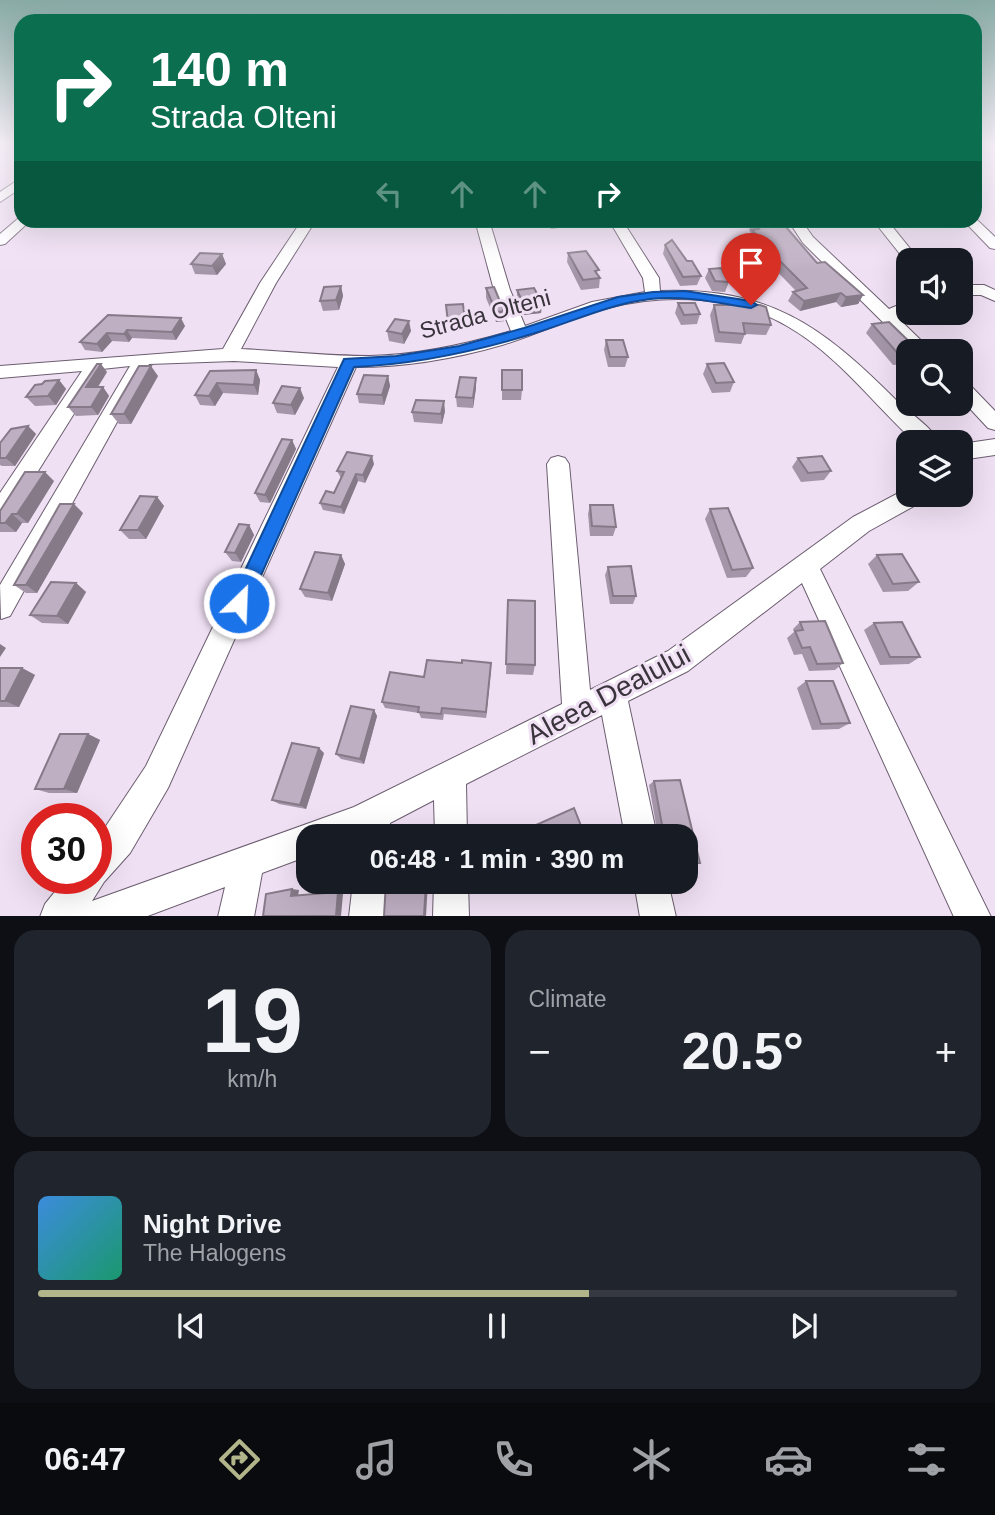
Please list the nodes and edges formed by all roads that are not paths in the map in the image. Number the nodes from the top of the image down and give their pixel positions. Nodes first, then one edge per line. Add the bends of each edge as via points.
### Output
1 (14, 187) edge
2 (0, 198) edge
3 (15, 228) edge
4 (304, 228) edge
5 (484, 228) edge
6 (620, 228) edge
7 (800, 228) edge
8 (886, 228) edge
9 (977, 228) edge
10 (0, 241) edge
11 (995, 246) edge
12 (902, 248) edge
13 (973, 290) edge
14 (653, 295) junction
15 (995, 296) edge
16 (896, 311) edge
17 (886, 316) junction
18 (520, 333) junction
19 (910, 339) edge
20 (229, 355) junction
21 (142, 360) junction
22 (349, 362) junction
23 (96, 364) junction
24 (0, 373) edge
25 (973, 400) edge
26 (995, 423) edge
27 (916, 430) edge
28 (995, 447) edge
29 (973, 450) edge
30 (558, 464) dead end
31 (896, 505) edge
32 (0, 512) edge
33 (806, 566) junction
34 (1, 607) edge
35 (612, 694) junction
36 (576, 712) junction
37 (450, 775) junction
38 (376, 824) edge
39 (451, 824) edge
40 (639, 824) edge
41 (296, 843) edge
42 (112, 848) edge
43 (247, 861) junction
44 (75, 894) edge
45 (369, 894) edge
46 (451, 894) edge
47 (653, 894) edge
48 (105, 915) edge
49 (58, 916) edge
50 (236, 916) edge
51 (367, 916) edge
52 (451, 916) edge
53 (658, 916) edge
54 (973, 916) edge

1 - 2 street
3 - 10 street
4 - 20 street
5 - 18 street
6 - 14 street via 651,278
7 - 17 street
8 - 12 street
9 - 11 street
13 - 15 street
14 - 18 street, Strada Olteni via 618,300
14 - 27 street, Strada Olteni via 718,299 770,310 823,343
16 - 17 street
17 - 19 street
18 - 22 street, Strada Olteni via 448,353
20 - 21 street, Strada Olteni
20 - 22 street, Strada Olteni
21 - 23 street, Strada Olteni
21 - 34 street
22 - 42 street via 157,777
23 - 24 street, Strada Olteni
23 - 32 street
25 - 26 street
28 - 29 street
30 - 36 street
31 - 33 street, Aleea Dealului via 861,524
33 - 35 street, Aleea Dealului via 678,661
33 - 54 street
35 - 36 street, Aleea Dealului
35 - 40 street
36 - 37 street, Aleea Dealului
37 - 38 street, Aleea Dealului
37 - 39 street
41 - 43 street
43 - 48 street
43 - 50 street
44 - 49 street
45 - 51 street
46 - 52 street
47 - 53 street

